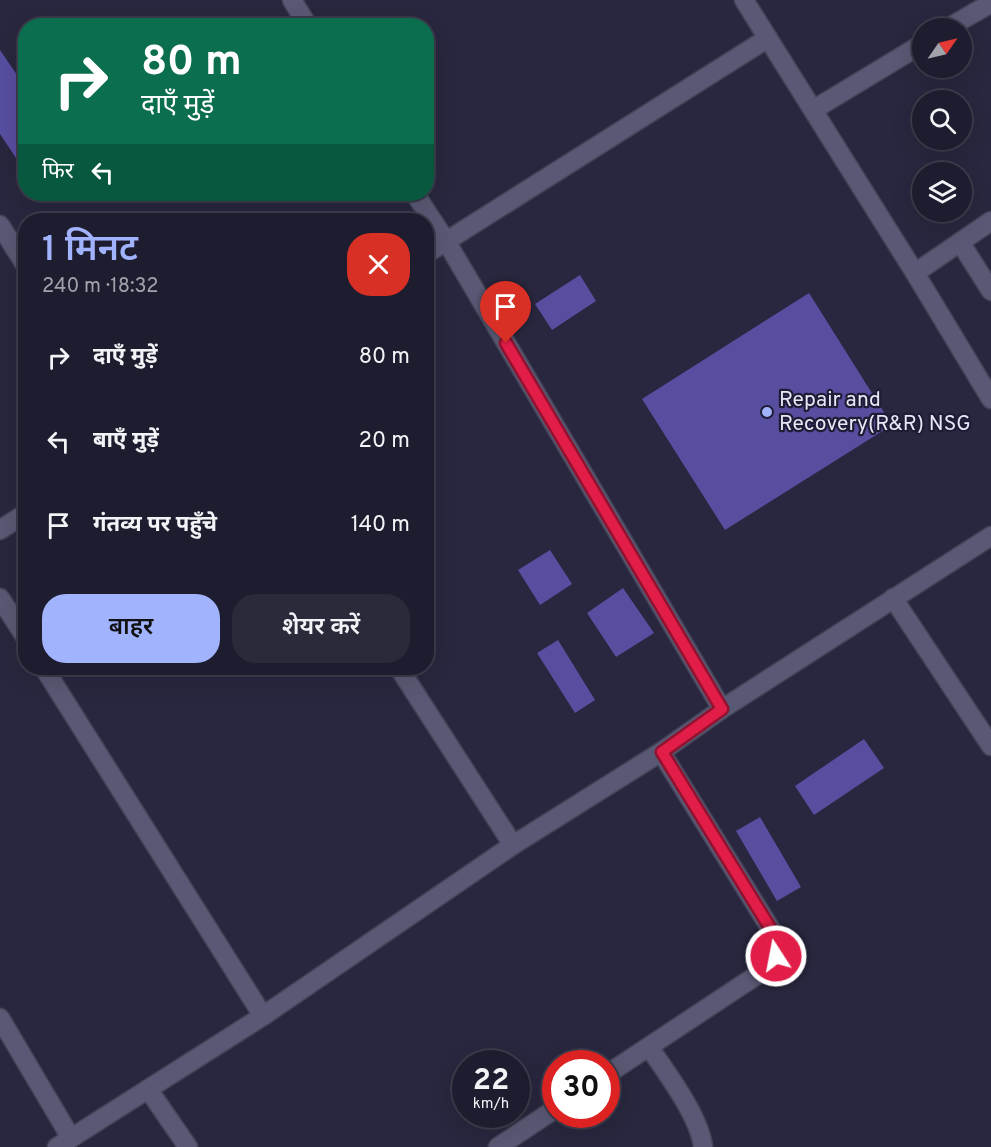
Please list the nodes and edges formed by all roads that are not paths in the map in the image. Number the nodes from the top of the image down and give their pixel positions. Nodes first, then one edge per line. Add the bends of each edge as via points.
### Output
1 (292, 0) edge
2 (744, 0) edge
3 (991, 3) edge
4 (303, 18) edge
5 (965, 18) edge
6 (768, 38) junction
7 (912, 50) edge
8 (813, 110) junction
9 (991, 221) edge
10 (434, 223) edge
11 (0, 225) edge
12 (446, 241) junction
13 (960, 242) junction
14 (434, 249) edge
15 (18, 253) edge
16 (915, 273) junction
17 (991, 291) edge
18 (991, 399) edge
19 (18, 518) edge
20 (0, 530) edge
21 (991, 536) edge
22 (0, 598) edge
23 (893, 598) junction
24 (18, 626) edge
25 (48, 675) edge
26 (404, 675) edge
27 (722, 709) junction
28 (991, 746) edge
29 (662, 752) junction
30 (513, 845) junction
31 (263, 1016) junction
32 (0, 1018) edge
33 (649, 1047) junction
34 (620, 1066) edge
35 (148, 1089) junction
36 (542, 1118) edge
37 (64, 1143) edge
38 (181, 1145) edge
39 (498, 1147) edge
40 (702, 1147) edge

1 - 4 street
2 - 6 street
3 - 5 street
6 - 8 street
6 - 12 street
7 - 8 street
8 - 16 street
9 - 13 street
10 - 12 street
11 - 15 street
12 - 14 street
12 - 27 street
13 - 16 street
13 - 17 street
16 - 18 street
19 - 20 street
21 - 23 street
22 - 24 street
23 - 27 street
23 - 28 street
25 - 31 street
26 - 30 street
27 - 29 street
29 - 30 street
29 - 33 street via 778,944 776,956 763,971
30 - 31 street
31 - 35 street
32 - 37 street
33 - 34 street
33 - 40 street via 686,1103 702,1138
35 - 37 street
35 - 38 street
36 - 39 street

